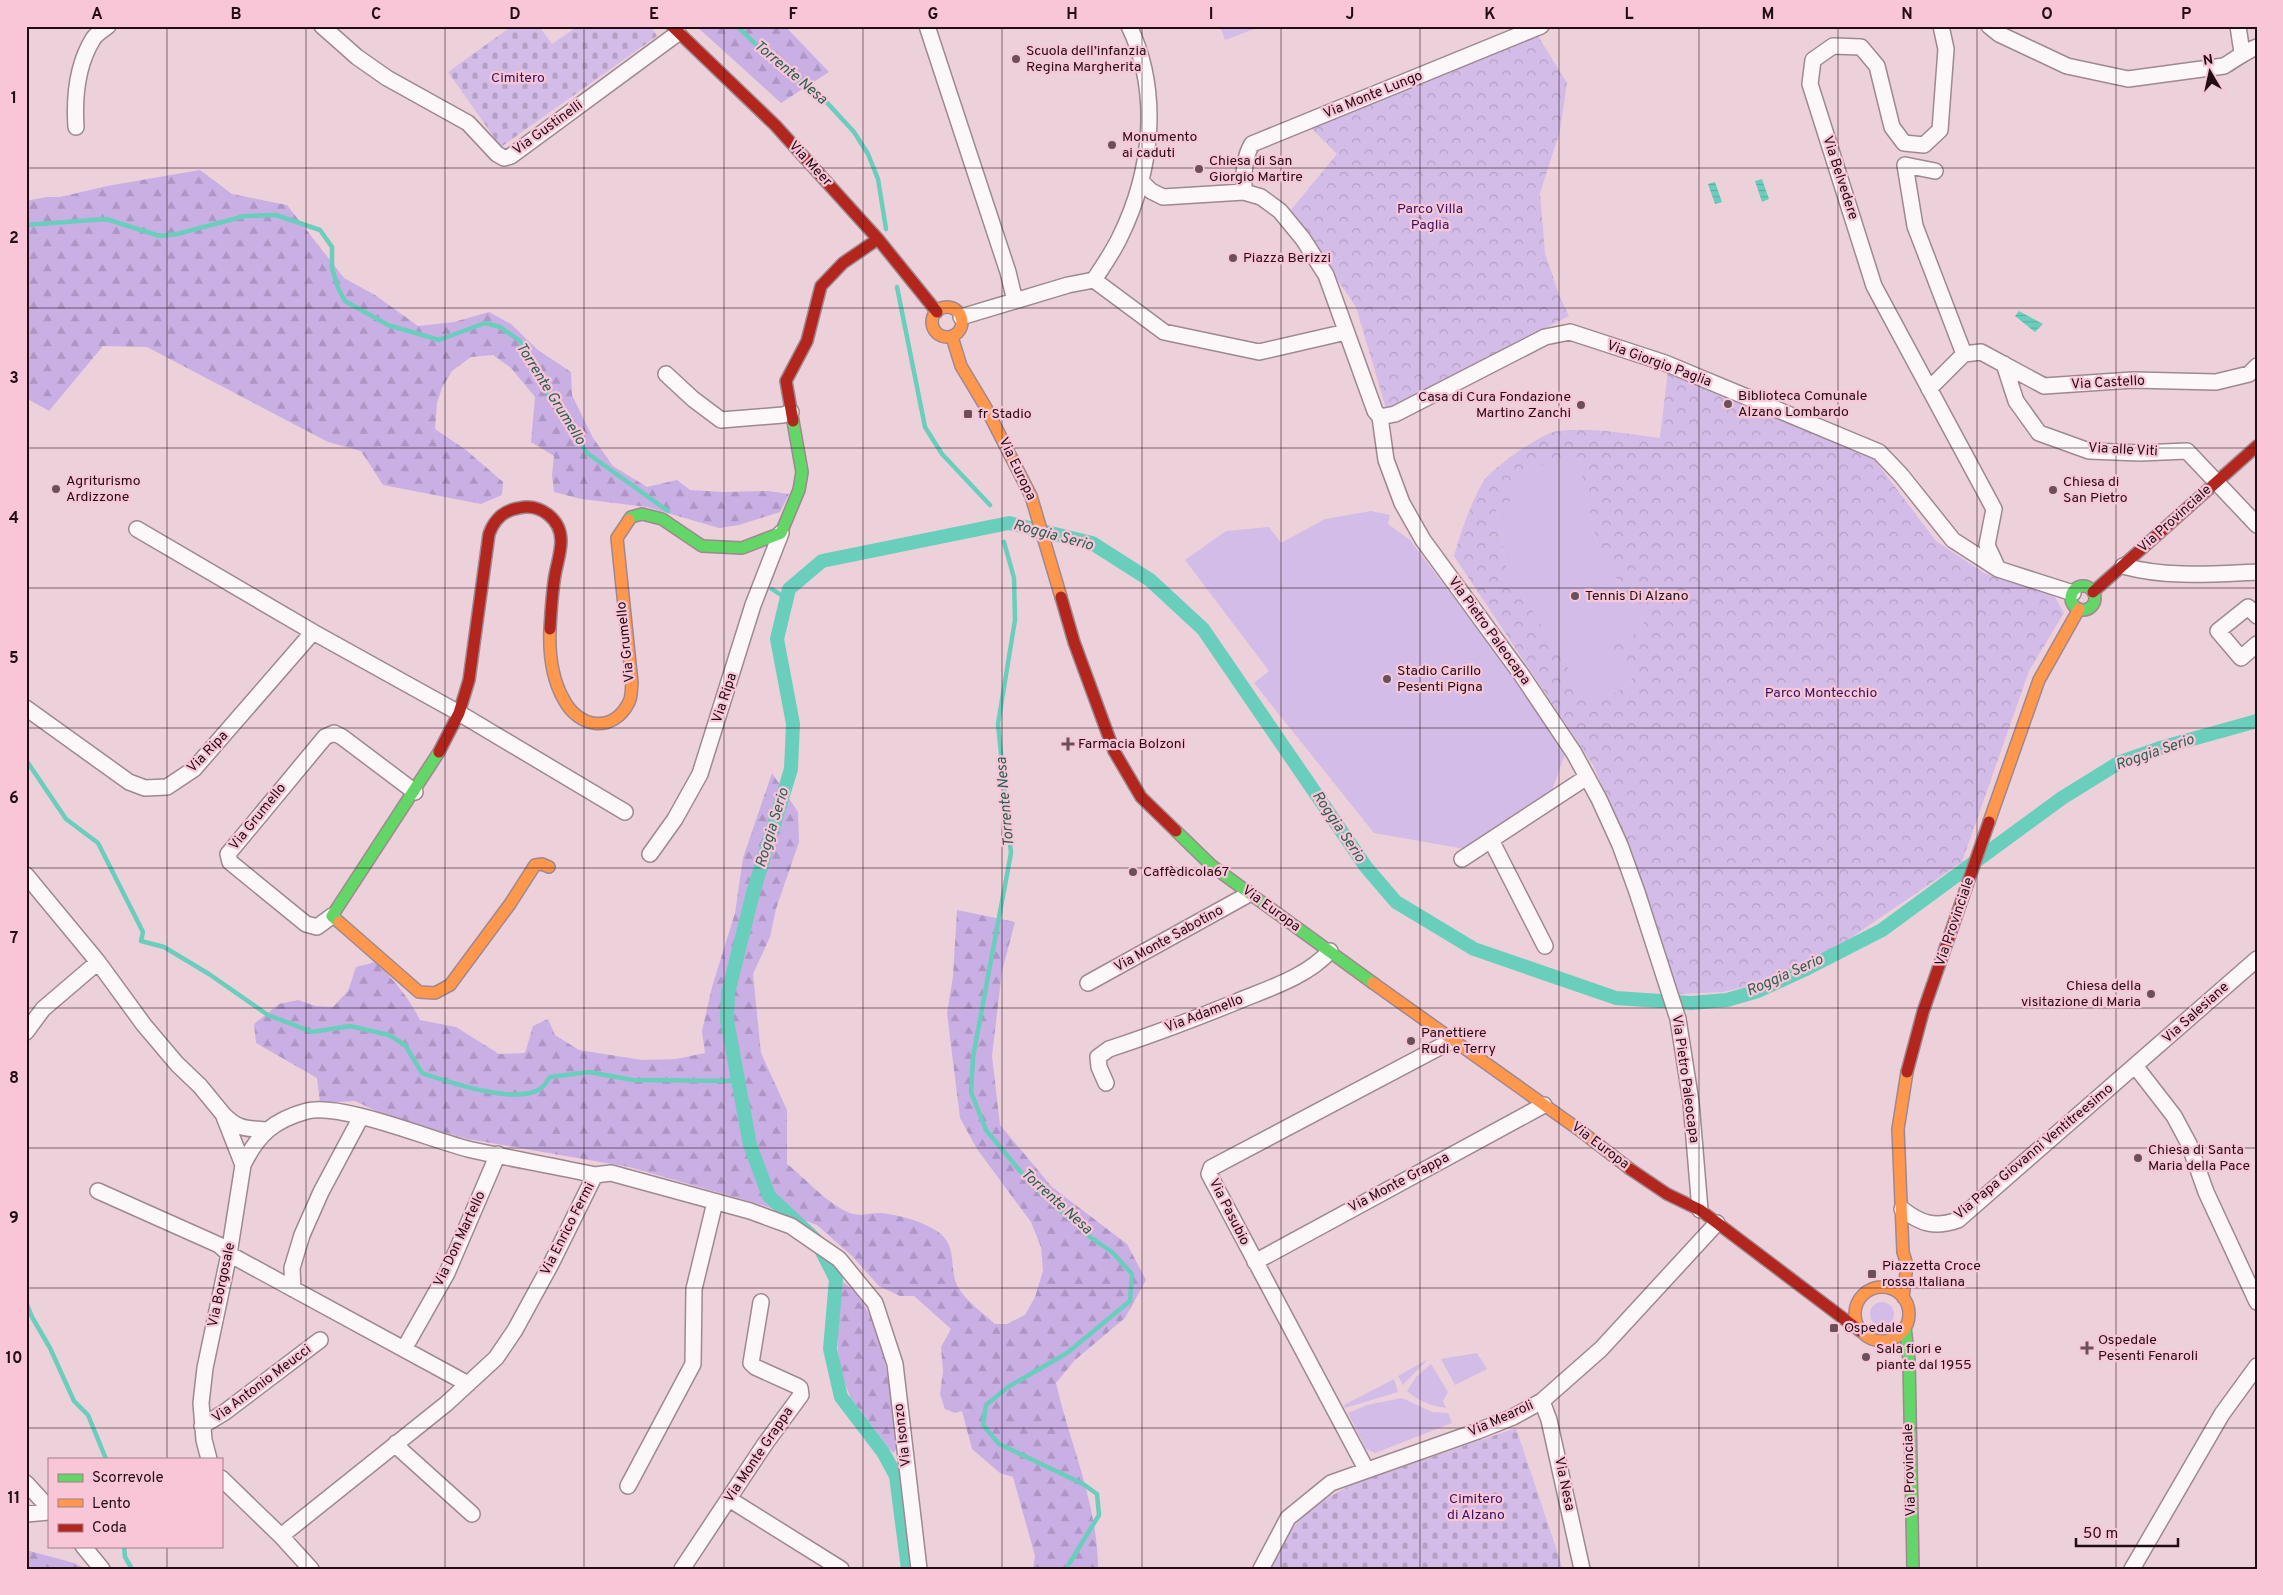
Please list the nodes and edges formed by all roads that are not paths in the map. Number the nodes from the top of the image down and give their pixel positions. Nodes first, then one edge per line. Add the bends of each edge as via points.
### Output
1 (108, 26) edge
2 (322, 26) edge
3 (926, 26) edge
4 (1129, 26) edge
5 (1541, 26) edge
6 (1941, 26) edge
7 (1989, 26) edge
8 (2238, 26) edge
9 (675, 30) edge
10 (2257, 47) edge
11 (2242, 52) junction
12 (76, 127) dead end
13 (1936, 171) dead end
14 (1141, 181) junction
15 (1244, 192) junction
16 (878, 239) junction
17 (1094, 280) junction
18 (1014, 301) junction
19 (937, 312) junction
20 (961, 317) junction
21 (1346, 332) junction
22 (952, 337) junction
23 (1964, 354) junction
24 (2004, 364) junction
25 (2257, 366) edge
26 (666, 374) dead end
27 (1929, 389) junction
28 (791, 412) junction
29 (1380, 417) junction
30 (2257, 446) edge
31 (2218, 482) junction
32 (2257, 525) edge
33 (137, 528) dead end
34 (781, 533) junction
35 (2123, 566) junction
36 (1998, 570) junction
37 (2257, 572) edge
38 (2093, 592) junction
39 (2073, 593) junction
40 (2254, 606) edge
41 (2079, 609) junction
42 (314, 632) junction
43 (2257, 644) edge
44 (26, 708) edge
45 (460, 713) junction
46 (1587, 777) junction
47 (416, 792) junction
48 (625, 812) dead end
49 (1491, 840) junction
50 (650, 854) dead end
51 (1462, 859) dead end
52 (549, 867) dead end
53 (26, 875) edge
54 (1249, 894) junction
55 (332, 916) junction
56 (1545, 946) dead end
57 (1330, 951) junction
58 (2257, 959) edge
59 (98, 962) junction
60 (1088, 983) dead end
61 (26, 1032) edge
62 (1453, 1040) junction
63 (2136, 1066) junction
64 (1106, 1084) dead end
65 (1544, 1105) junction
66 (223, 1114) junction
67 (361, 1117) junction
68 (266, 1130) junction
69 (498, 1154) junction
70 (243, 1164) junction
71 (595, 1175) junction
72 (98, 1191) dead end
73 (714, 1202) junction
74 (1700, 1210) junction
75 (1902, 1210) junction
76 (1717, 1223) junction
77 (1903, 1252) junction
78 (229, 1254) junction
79 (1255, 1262) junction
80 (1882, 1288) junction
81 (293, 1289) junction
82 (1860, 1298) junction
83 (1903, 1298) junction
84 (1818, 1299) junction
85 (761, 1302) dead end
86 (2257, 1302) edge
87 (1905, 1327) junction
88 (1860, 1331) junction
89 (320, 1340) dead end
90 (1877, 1341) junction
91 (404, 1349) junction
92 (2257, 1366) edge
93 (1907, 1371) junction
94 (468, 1384) junction
95 (1542, 1401) junction
96 (202, 1426) junction
97 (396, 1443) junction
98 (210, 1458) edge
99 (1366, 1469) junction
100 (222, 1479) edge
101 (26, 1483) edge
102 (628, 1486) dead end
103 (729, 1499) junction
104 (48, 1507) edge
105 (48, 1512) edge
106 (26, 1514) edge
107 (472, 1514) dead end
108 (281, 1536) junction
109 (85, 1548) edge
110 (102, 1569) edge
111 (311, 1569) edge
112 (682, 1569) edge
113 (841, 1569) edge
114 (919, 1569) edge
115 (1261, 1569) edge
116 (1582, 1569) edge
117 (1913, 1569) edge
118 (2132, 1569) edge

1 - 12 street via 93,38 78,77
2 - 9 street, Via Gustinelli via 387,78 468,123 504,158 511,156
3 - 18 street via 1008,272
4 - 14 street via 1139,46 1150,105
5 - 15 street, Via Monte Lungo via 1252,144 1246,153
6 - 27 street, Via Belvedere via 1946,49 1940,130 1924,145 1904,143 1892,127 1877,66 1861,47 1833,46 1813,60 1810,84 1874,286
7 - 11 street via 1999,34 2067,66 2128,79 2224,66
8 - 11 street
9 - 16 street, Via Meer via 775,125
10 - 11 street
13 - 23 street via 1905,165 1915,226
14 - 15 street, Via Pietro Paleocapa via 1151,192 1163,197
14 - 17 street via 1120,237
15 - 21 street, Via Pietro Paleocapa via 1261,197 1280,211 1304,239 1326,275
16 - 19 street, Via Meer
16 - 28 street via 843,263 821,286 807,341 786,381
17 - 18 street
17 - 21 street via 1164,332 1259,352
18 - 20 street
19 - 20 street via 950,308
19 - 22 street via 932,320 934,330 942,336
20 - 22 street via 962,326
21 - 29 street, Via Pietro Paleocapa via 1375,412
22 - 54 street, Via Europa via 961,366 1024,481 1040,519 1074,642 1114,751 1141,797 1212,866
23 - 24 street, Via Castello via 1981,352
23 - 27 street
24 - 25 street, Via Castello via 2044,386 2133,380 2216,382 2249,374
24 - 31 street, Via alle Viti via 2016,401 2039,433 2089,451 2187,451
26 - 28 street via 721,420
27 - 36 street, Via Belvedere via 1994,509 1986,545
28 - 34 street via 802,472 799,490
29 - 36 street, Via Giorgio Paglia via 1395,414 1545,337 1570,332 1665,363 1879,452 1953,540
29 - 46 street, Via Pietro Paleocapa via 1386,460 1402,503 1423,540 1521,674
30 - 31 street, Via Provinciale
31 - 32 street, Via alle Viti
31 - 35 street, Via Provinciale
33 - 42 street
34 - 45 street, Via Grumello via 742,548 702,546 662,519 642,514 631,517 617,538 632,684 630,701 617,716 603,724 586,723 573,715 565,704 552,658 549,629 561,530 556,519 538,507 501,514 489,534 471,669
34 - 50 street, Via Ripa via 753,605 700,774
35 - 37 street via 2190,575
35 - 38 street, Via Provinciale
36 - 39 street, Via Giorgio Paglia
38 - 39 street via 2083,586
38 - 41 street via 2093,606 2087,610
39 - 41 street via 2073,605
40 - 43 street via 2218,631 2241,658
41 - 75 street, Via Provinciale via 2039,680 1923,1012 1907,1074 1898,1129
42 - 44 street, Via Ripa via 194,769 167,787 144,788 129,782
42 - 45 street
45 - 47 street, Via Grumello
45 - 48 street
46 - 49 street
46 - 74 street, Via Pietro Paleocapa via 1620,845 1638,892 1678,1019 1691,1102
47 - 55 street, Via Grumello
47 - 55 street, Via Grumello via 342,737 334,734 324,737 228,854 230,862 306,924 317,926
49 - 51 street
49 - 56 street
52 - 55 street via 535,865 450,985 435,993 420,992
53 - 59 street
54 - 57 street, Via Europa
54 - 60 street, Via Monte Sabotino
57 - 62 street, Via Europa
57 - 64 street, Via Adamello via 1305,971 1272,987 1109,1049 1098,1057
58 - 63 street, Via Salesiane
59 - 61 street via 43,1009
59 - 66 street via 144,1025
62 - 65 street, Via Europa
62 - 79 street, Via Pasubio via 1211,1168 1209,1174
63 - 75 street, Via Papa Giovanni Ventitreesimo via 1958,1220 1947,1224 1928,1224
63 - 86 street via 2174,1116 2189,1144 2206,1192
65 - 74 street, Via Europa via 1667,1194
65 - 79 street, Via Monte Grappa
66 - 68 street via 235,1126
66 - 70 street
67 - 68 street via 309,1110 277,1122
67 - 69 street via 472,1150
67 - 81 street via 302,1234 292,1268
68 - 70 street
69 - 71 street
69 - 91 street, Via Don Martello via 447,1273
70 - 78 street, Via Borgosale
71 - 73 street, Via Enrico Fermi via 611,1173
71 - 94 street, Via Enrico Fermi via 514,1330 496,1358
72 - 78 street via 219,1245
73 - 102 street via 694,1289 693,1364
73 - 114 street, Via Isonzo via 791,1226 839,1259 876,1303 895,1364
74 - 76 street, Via Europa
75 - 77 street, Via Provinciale
76 - 84 street, Via Europa
76 - 95 street, Via Mearoli via 1601,1349
77 - 80 street, Via Provinciale
77 - 83 street, Via Provinciale via 1907,1265
78 - 81 street
78 - 96 street, Via Borgosale via 205,1368
79 - 99 street, Via Pasubio
80 - 82 street via 1870,1290
80 - 83 street via 1894,1290
81 - 91 street
82 - 84 street, Via Europa via 1844,1304
82 - 88 street via 1855,1311
83 - 87 street via 1908,1312
84 - 88 street, Via Europa
85 - 103 street, Via Monte Grappa via 751,1363 797,1386 801,1395
87 - 90 street via 1890,1340
87 - 93 street, Via Provinciale
88 - 90 street
89 - 96 street, Via Antonio Meucci
90 - 93 street via 1896,1355
91 - 94 street
92 - 118 street via 2222,1414
93 - 117 street, Via Provinciale
94 - 97 street, Via Enrico Fermi
95 - 99 street, Via Mearoli via 1478,1431
95 - 116 street, Via Nesa
96 - 98 street, Via Borgosale
97 - 107 street
97 - 108 street, Via Enrico Fermi
99 - 115 street, Via Mearoli via 1331,1483 1288,1518
100 - 108 street
101 - 104 street
103 - 112 street, Via Monte Grappa
103 - 113 street
105 - 106 street
108 - 111 street
109 - 110 street

